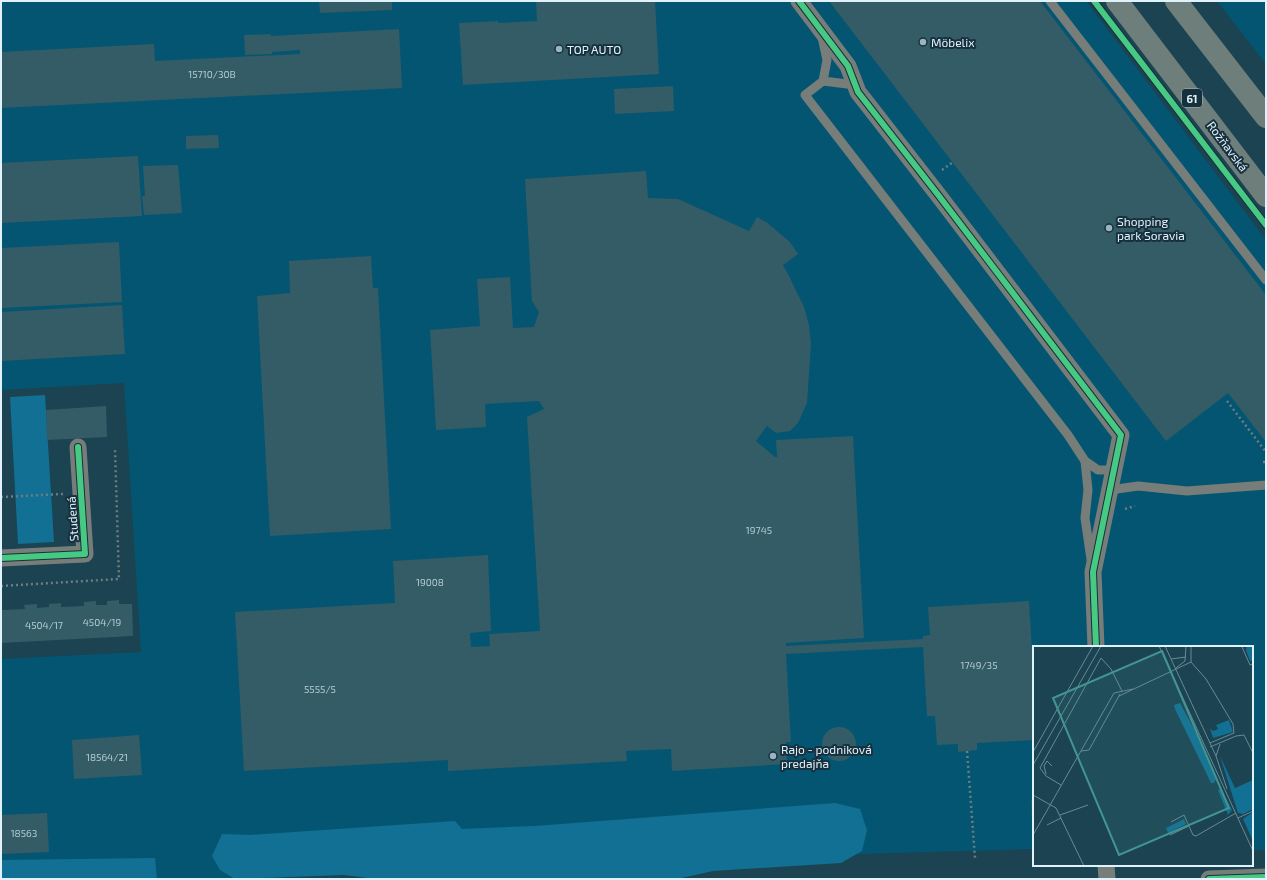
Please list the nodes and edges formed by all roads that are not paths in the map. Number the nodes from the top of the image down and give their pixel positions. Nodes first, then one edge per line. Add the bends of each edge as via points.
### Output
1 (799, 1) edge
2 (1050, 1) edge
3 (1117, 1) edge
4 (1176, 1) edge
5 (819, 26) junction
6 (823, 81) junction
7 (855, 85) junction
8 (1266, 118) edge
9 (1266, 196) edge
10 (1266, 280) edge
11 (78, 447) dead end
12 (1085, 461) junction
13 (1114, 470) junction
14 (1266, 485) edge
15 (1110, 490) junction
16 (1, 558) edge
17 (1093, 572) junction
18 (1096, 646) edge
19 (1106, 866) edge
20 (1266, 877) edge
21 (1107, 879) edge
22 (1209, 879) edge

1 - 5 street
2 - 10 lane
3 - 9 main road, Rožňavská / 61
4 - 8 main road
5 - 6 lane via 827,60
5 - 7 street via 848,66
6 - 7 lane
6 - 12 lane via 805,95 1068,435
7 - 13 street via 1121,435
11 - 16 street, Studená via 85,554
12 - 13 lane via 1098,470
12 - 17 lane via 1088,490 1085,518
13 - 15 street
14 - 15 lane via 1187,491 1138,486
15 - 17 street
17 - 18 street
19 - 21 street
20 - 22 street

